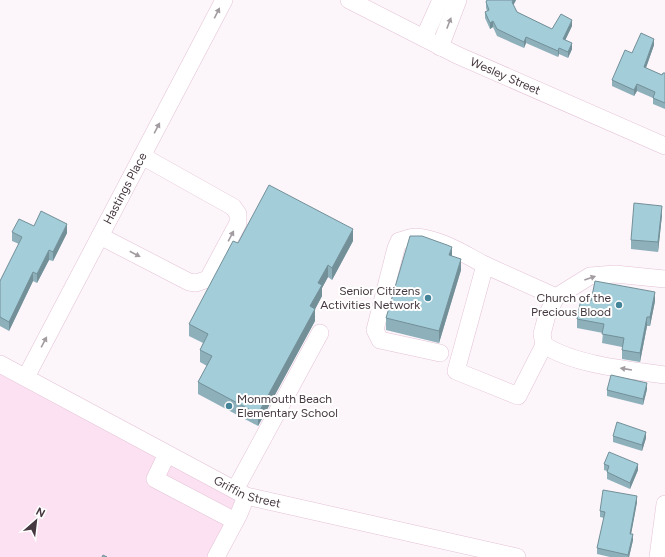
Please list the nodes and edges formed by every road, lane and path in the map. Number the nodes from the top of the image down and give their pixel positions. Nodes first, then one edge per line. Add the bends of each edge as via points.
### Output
1 (224, 0) edge
2 (349, 0) edge
3 (441, 0) edge
4 (458, 0) edge
5 (424, 38) junction
6 (440, 47) junction
7 (665, 146) edge
8 (142, 156) junction
9 (100, 236) junction
10 (485, 265) junction
11 (665, 279) edge
12 (556, 297) junction
13 (320, 333) dead end
14 (544, 345) junction
15 (440, 353) dead end
16 (0, 364) edge
17 (665, 375) edge
18 (26, 377) junction
19 (167, 454) junction
20 (240, 493) junction
21 (665, 504) edge
22 (236, 521) junction
23 (464, 551) edge
24 (216, 557) edge
25 (517, 557) edge
26 (658, 557) edge

8 -> 1 street, Hastings Place
2 - 5 street, Wesley Street
3 - 5 street
6 -> 4 street
5 - 6 street, Wesley Street
6 - 7 street, Wesley Street
8 - 9 street, Hastings Place
9 -> 8 street via 196,284 208,279 238,223 238,214 233,207
18 -> 9 street, Hastings Place
10 - 12 street
10 - 14 street via 456,371 518,396
10 - 15 street via 430,240 413,237 399,241 376,334 380,340
12 -> 11 street via 590,276 615,274
12 - 14 street via 542,334
13 - 20 street
17 -> 14 street via 558,354
16 - 18 street, Griffin Street
18 - 19 street, Griffin Street
19 - 20 street, Griffin Street
19 - 22 street via 155,478
20 - 22 street
20 - 23 street, Griffin Street
21 - 26 street
22 - 24 street
23 - 25 street, Griffin Street

